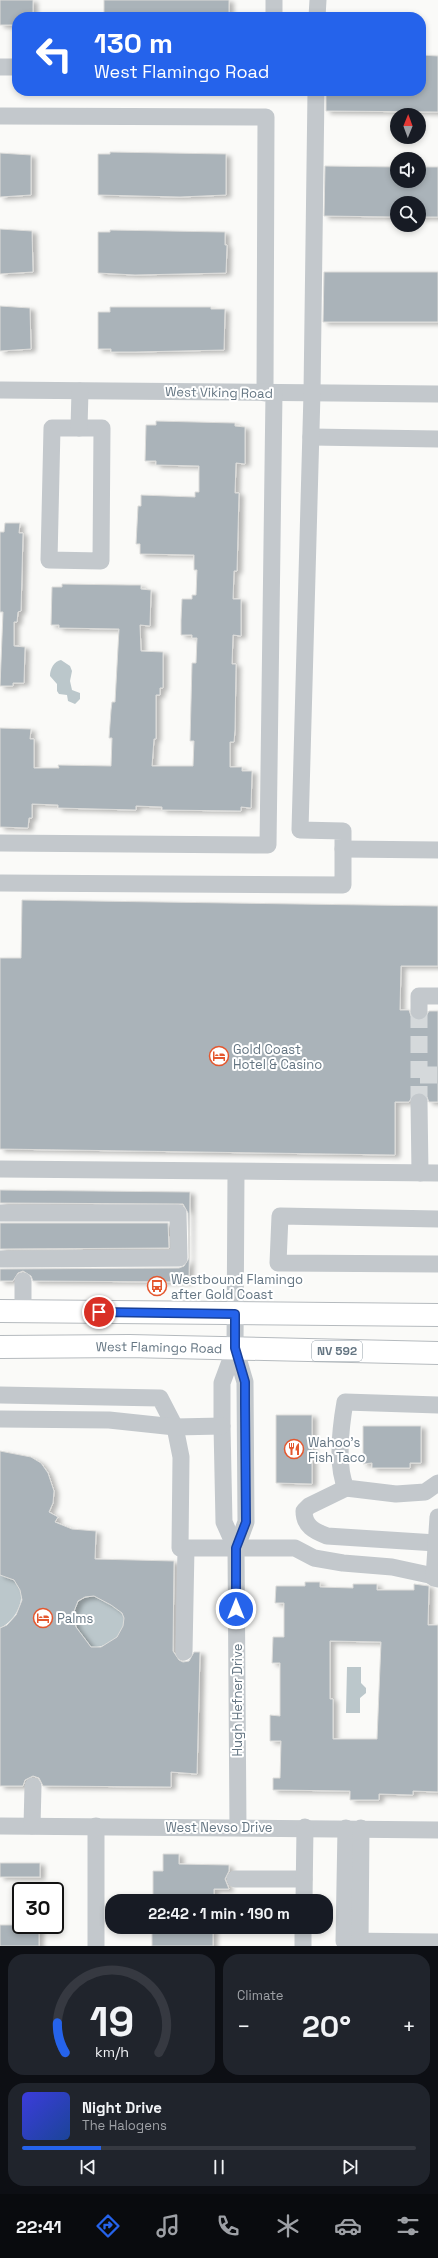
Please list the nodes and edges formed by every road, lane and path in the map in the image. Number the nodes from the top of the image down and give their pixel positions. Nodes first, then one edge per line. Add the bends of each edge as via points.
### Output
1 (274, 0) edge
2 (318, 0) edge
3 (274, 12) edge
4 (317, 12) edge
5 (0, 67) edge
6 (12, 67) edge
7 (316, 96) edge
8 (0, 116) edge
9 (0, 390) edge
10 (80, 391) junction
11 (270, 393) junction
12 (312, 393) junction
13 (438, 394) edge
14 (79, 428) junction
15 (311, 437) junction
16 (438, 439) edge
17 (0, 843) edge
18 (343, 849) junction
19 (438, 850) edge
20 (0, 883) edge
21 (438, 996) edge
22 (419, 1011) tunnel mouth
23 (419, 1102) tunnel mouth
24 (0, 1169) edge
25 (236, 1172) junction
26 (420, 1173) junction
27 (438, 1173) edge
28 (0, 1213) edge
29 (438, 1219) edge
30 (0, 1258) edge
31 (438, 1264) edge
32 (23, 1281) dead end
33 (0, 1311) edge
34 (23, 1311) junction
35 (235, 1314) junction
36 (438, 1314) edge
37 (0, 1347) edge
38 (235, 1348) junction
39 (438, 1353) edge
40 (0, 1395) edge
41 (438, 1405) edge
42 (0, 1419) edge
43 (222, 1426) junction
44 (175, 1427) junction
45 (438, 1483) edge
46 (346, 1488) junction
47 (438, 1517) edge
48 (438, 1525) edge
49 (436, 1542) junction
50 (186, 1548) junction
51 (236, 1548) junction
52 (437, 1578) edge
53 (184, 1652) dead end
54 (32, 1786) dead end
55 (0, 1826) edge
56 (32, 1826) junction
57 (96, 1826) junction
58 (238, 1827) junction
59 (305, 1827) junction
60 (354, 1828) junction
61 (438, 1830) edge
62 (235, 1879) dead end
63 (304, 1879) junction
64 (304, 1894) edge
65 (303, 1934) edge
66 (438, 1942) edge
67 (96, 1946) edge
68 (303, 1946) edge

1 - 3 street
2 - 4 street
5 - 6 street
7 - 12 street
8 - 11 street via 266,117
9 - 10 street, West Viking Road
10 - 11 street, West Viking Road
10 - 14 street
11 - 12 street, West Viking Road
11 - 17 street via 268,845
12 - 13 street, West Viking Road
12 - 15 street
14 - 14 street via 52,428 49,560 101,561 102,428
15 - 16 street
15 - 18 street via 300,830 343,831
18 - 19 street
18 - 20 street via 343,885
21 - 22 street via 419,996
23 - 26 street
24 - 25 street
25 - 26 street
25 - 35 street, Hugh Hefner Drive
26 - 27 street
28 - 30 street via 178,1213 179,1258
29 - 31 street via 280,1216 278,1263
32 - 34 street
33 - 34 main road
34 - 35 main road
35 - 36 main road
35 - 38 street, Hugh Hefner Drive
37 - 38 main road, West Flamingo Road / NV 592
38 - 39 main road, West Flamingo Road / NV 592
38 - 43 street, Hugh Hefner Drive via 222,1383
38 - 51 street, Hugh Hefner Drive via 245,1382 246,1514 246,1522
40 - 44 street via 160,1398
41 - 46 street via 345,1402 340,1427 342,1473
42 - 44 street via 109,1420
43 - 44 street
43 - 51 street, Hugh Hefner Drive via 224,1522
44 - 50 street via 181,1457 180,1548
45 - 46 street via 425,1492 396,1494
46 - 49 street via 304,1511 307,1524 315,1532 327,1536
47 - 48 street
48 - 49 street
49 - 52 street
50 - 51 street
50 - 53 street
51 - 52 street via 295,1548 314,1558 392,1567
51 - 58 street, Hugh Hefner Drive
54 - 56 street
55 - 56 street, West Nevso Drive
56 - 57 street, West Nevso Drive
57 - 58 street, West Nevso Drive
57 - 67 street
58 - 59 street, West Nevso Drive
59 - 60 street, West Nevso Drive
59 - 63 street
60 - 61 street, West Nevso Drive
60 - 66 street via 352,1942
62 - 63 street
63 - 64 street
65 - 68 street

